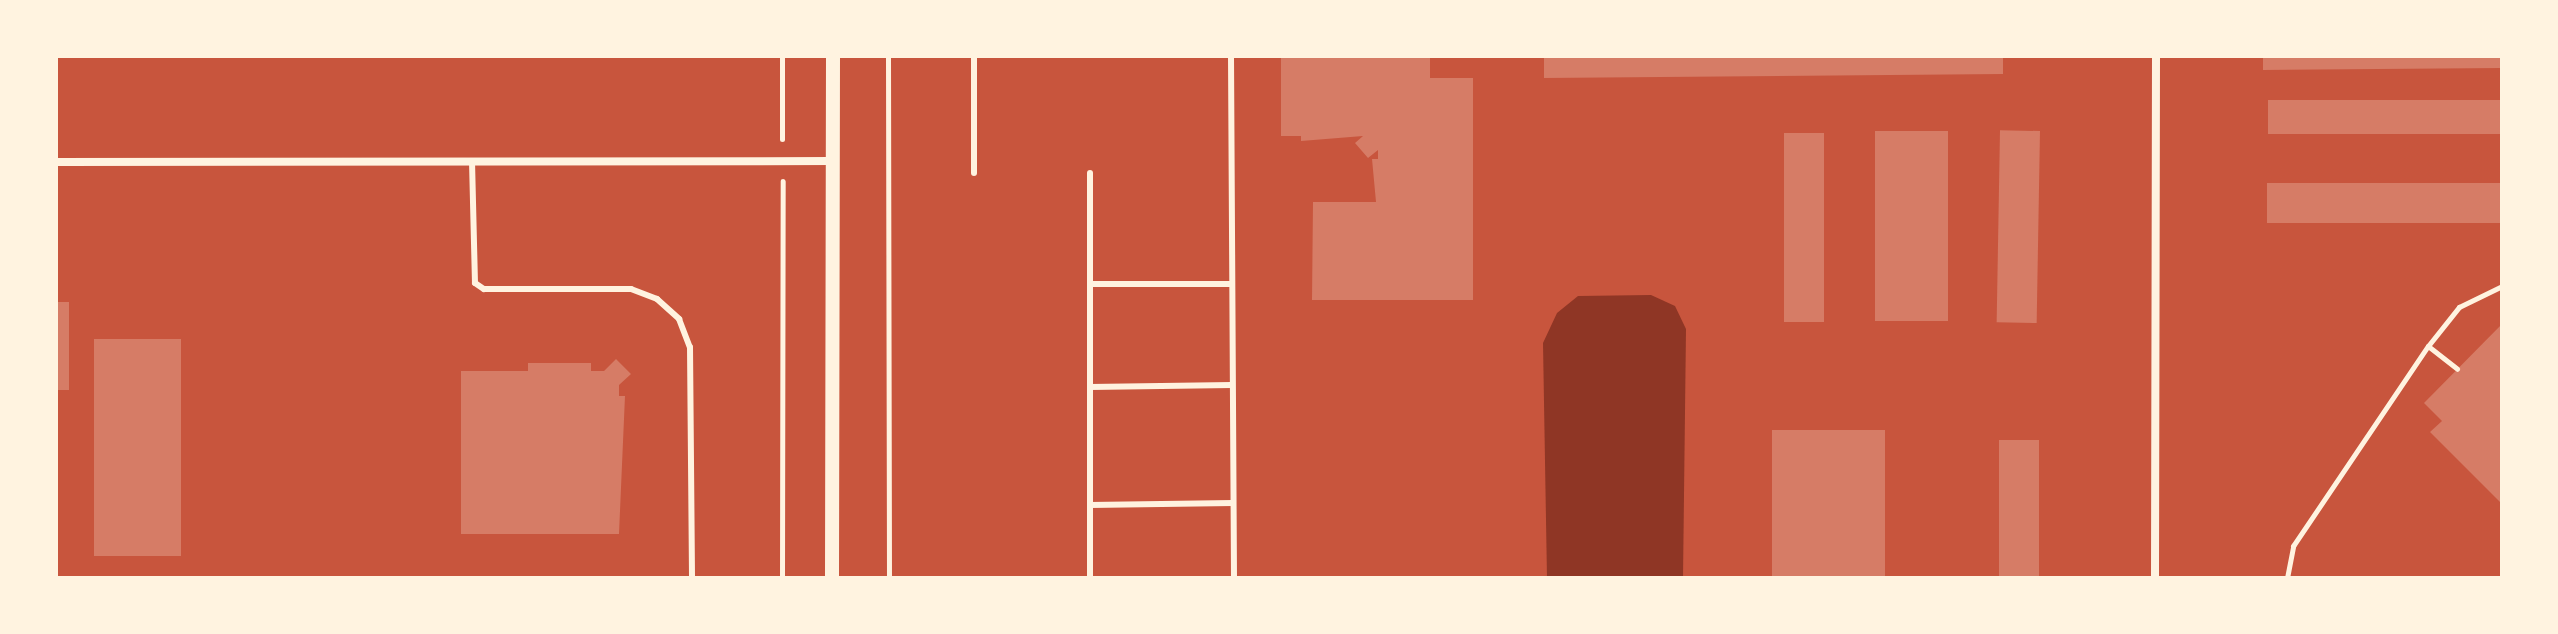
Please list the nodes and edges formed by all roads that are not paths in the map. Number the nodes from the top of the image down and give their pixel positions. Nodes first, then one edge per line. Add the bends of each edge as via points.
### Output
1 (833, 56) edge
2 (974, 56) edge
3 (1231, 56) edge
4 (2156, 56) edge
5 (472, 161) junction
6 (833, 161) junction
7 (56, 162) edge
8 (974, 173) dead end
9 (1090, 173) dead end
10 (1090, 284) junction
11 (1231, 284) junction
12 (1232, 385) junction
13 (1090, 387) junction
14 (1233, 503) junction
15 (1090, 505) junction
16 (692, 578) edge
17 (832, 578) edge
18 (1090, 578) edge
19 (1234, 578) edge
20 (2155, 578) edge

1 - 6 street
2 - 8 lane
3 - 11 lane
4 - 20 street
5 - 6 street
5 - 7 street
5 - 16 lane via 475,283 484,289 631,289 657,299 679,319 690,347
6 - 17 street
9 - 10 lane
10 - 11 lane
10 - 13 lane
11 - 12 lane
12 - 13 lane
12 - 14 lane
13 - 15 lane
14 - 15 lane
14 - 19 lane
15 - 18 lane

